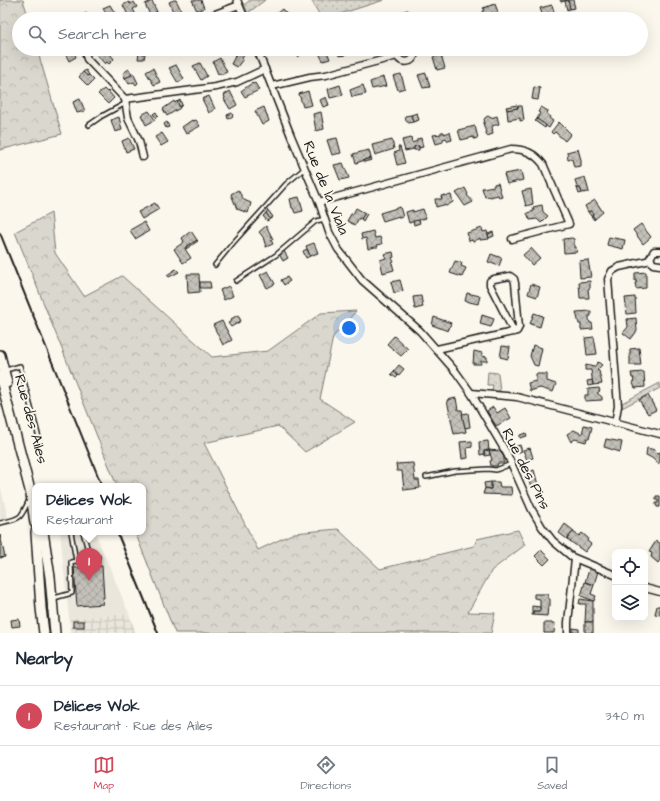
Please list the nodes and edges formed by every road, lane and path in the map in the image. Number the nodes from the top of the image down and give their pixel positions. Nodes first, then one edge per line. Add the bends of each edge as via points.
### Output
1 (238, 3) edge
2 (218, 12) edge
3 (86, 56) edge
4 (260, 56) edge
5 (385, 56) edge
6 (399, 56) edge
7 (414, 56) edge
8 (265, 69) junction
9 (272, 86) junction
10 (125, 101) junction
11 (89, 125) dead end
12 (143, 157) dead end
13 (305, 168) junction
14 (319, 202) junction
15 (325, 218) junction
16 (512, 239) dead end
17 (660, 250) edge
18 (651, 260) junction
19 (215, 265) dead end
20 (660, 265) edge
21 (236, 281) dead end
22 (514, 332) junction
23 (437, 349) junction
24 (0, 355) edge
25 (2, 373) edge
26 (471, 394) junction
27 (615, 423) junction
28 (660, 434) edge
29 (39, 438) dead end
30 (511, 464) junction
31 (426, 477) dead end
32 (32, 488) edge
33 (32, 494) edge
34 (0, 523) edge
35 (36, 535) edge
36 (44, 535) edge
37 (72, 535) edge
38 (84, 535) edge
39 (98, 557) dead end
40 (90, 558) junction
41 (575, 558) junction
42 (76, 561) junction
43 (612, 574) edge
44 (648, 589) edge
45 (660, 592) edge
46 (52, 598) junction
47 (44, 632) edge
48 (55, 633) edge
49 (568, 633) edge

1 - 2 street
3 - 10 street
4 - 8 street, Rue de la Viala
5 - 9 street via 326,75 310,76
6 - 7 street via 405,62
8 - 9 street, Rue de la Viala
8 - 10 street via 237,82 216,87
9 - 13 street, Rue de la Viala
10 - 11 lane
10 - 12 street via 128,118 139,141
13 - 14 street, Rue de la Viala
13 - 19 lane via 286,184
14 - 15 street, Rue de la Viala
14 - 16 street via 511,149 520,149 530,152 542,164 569,224
15 - 21 lane via 316,221 276,255
15 - 23 street, Rue de la Viala via 338,249 362,280
17 - 18 street via 652,253
18 - 20 street via 653,264
18 - 27 street via 620,267 612,271 608,279 618,406
22 - 22 street via 519,327 514,278 510,276 494,279 490,281 490,285
22 - 23 street
23 - 26 street, Rue des Pins
24 - 25 main road, Rue des Ailes
25 - 29 lane via 20,366
25 - 32 main road, Rue des Ailes
26 - 27 street via 517,397
26 - 30 street, Rue des Pins
27 - 28 street
30 - 31 lane via 496,470 455,471
30 - 41 street, Rue des Pins via 542,527 553,541
33 - 34 lane via 22,516
35 - 47 main road
36 - 46 main road
37 - 42 lane
38 - 40 lane
39 - 40 lane
40 - 42 lane
41 - 43 street, Rue des Pins
41 - 49 street
42 - 46 lane via 71,562 72,593
44 - 45 street
46 - 48 main road

